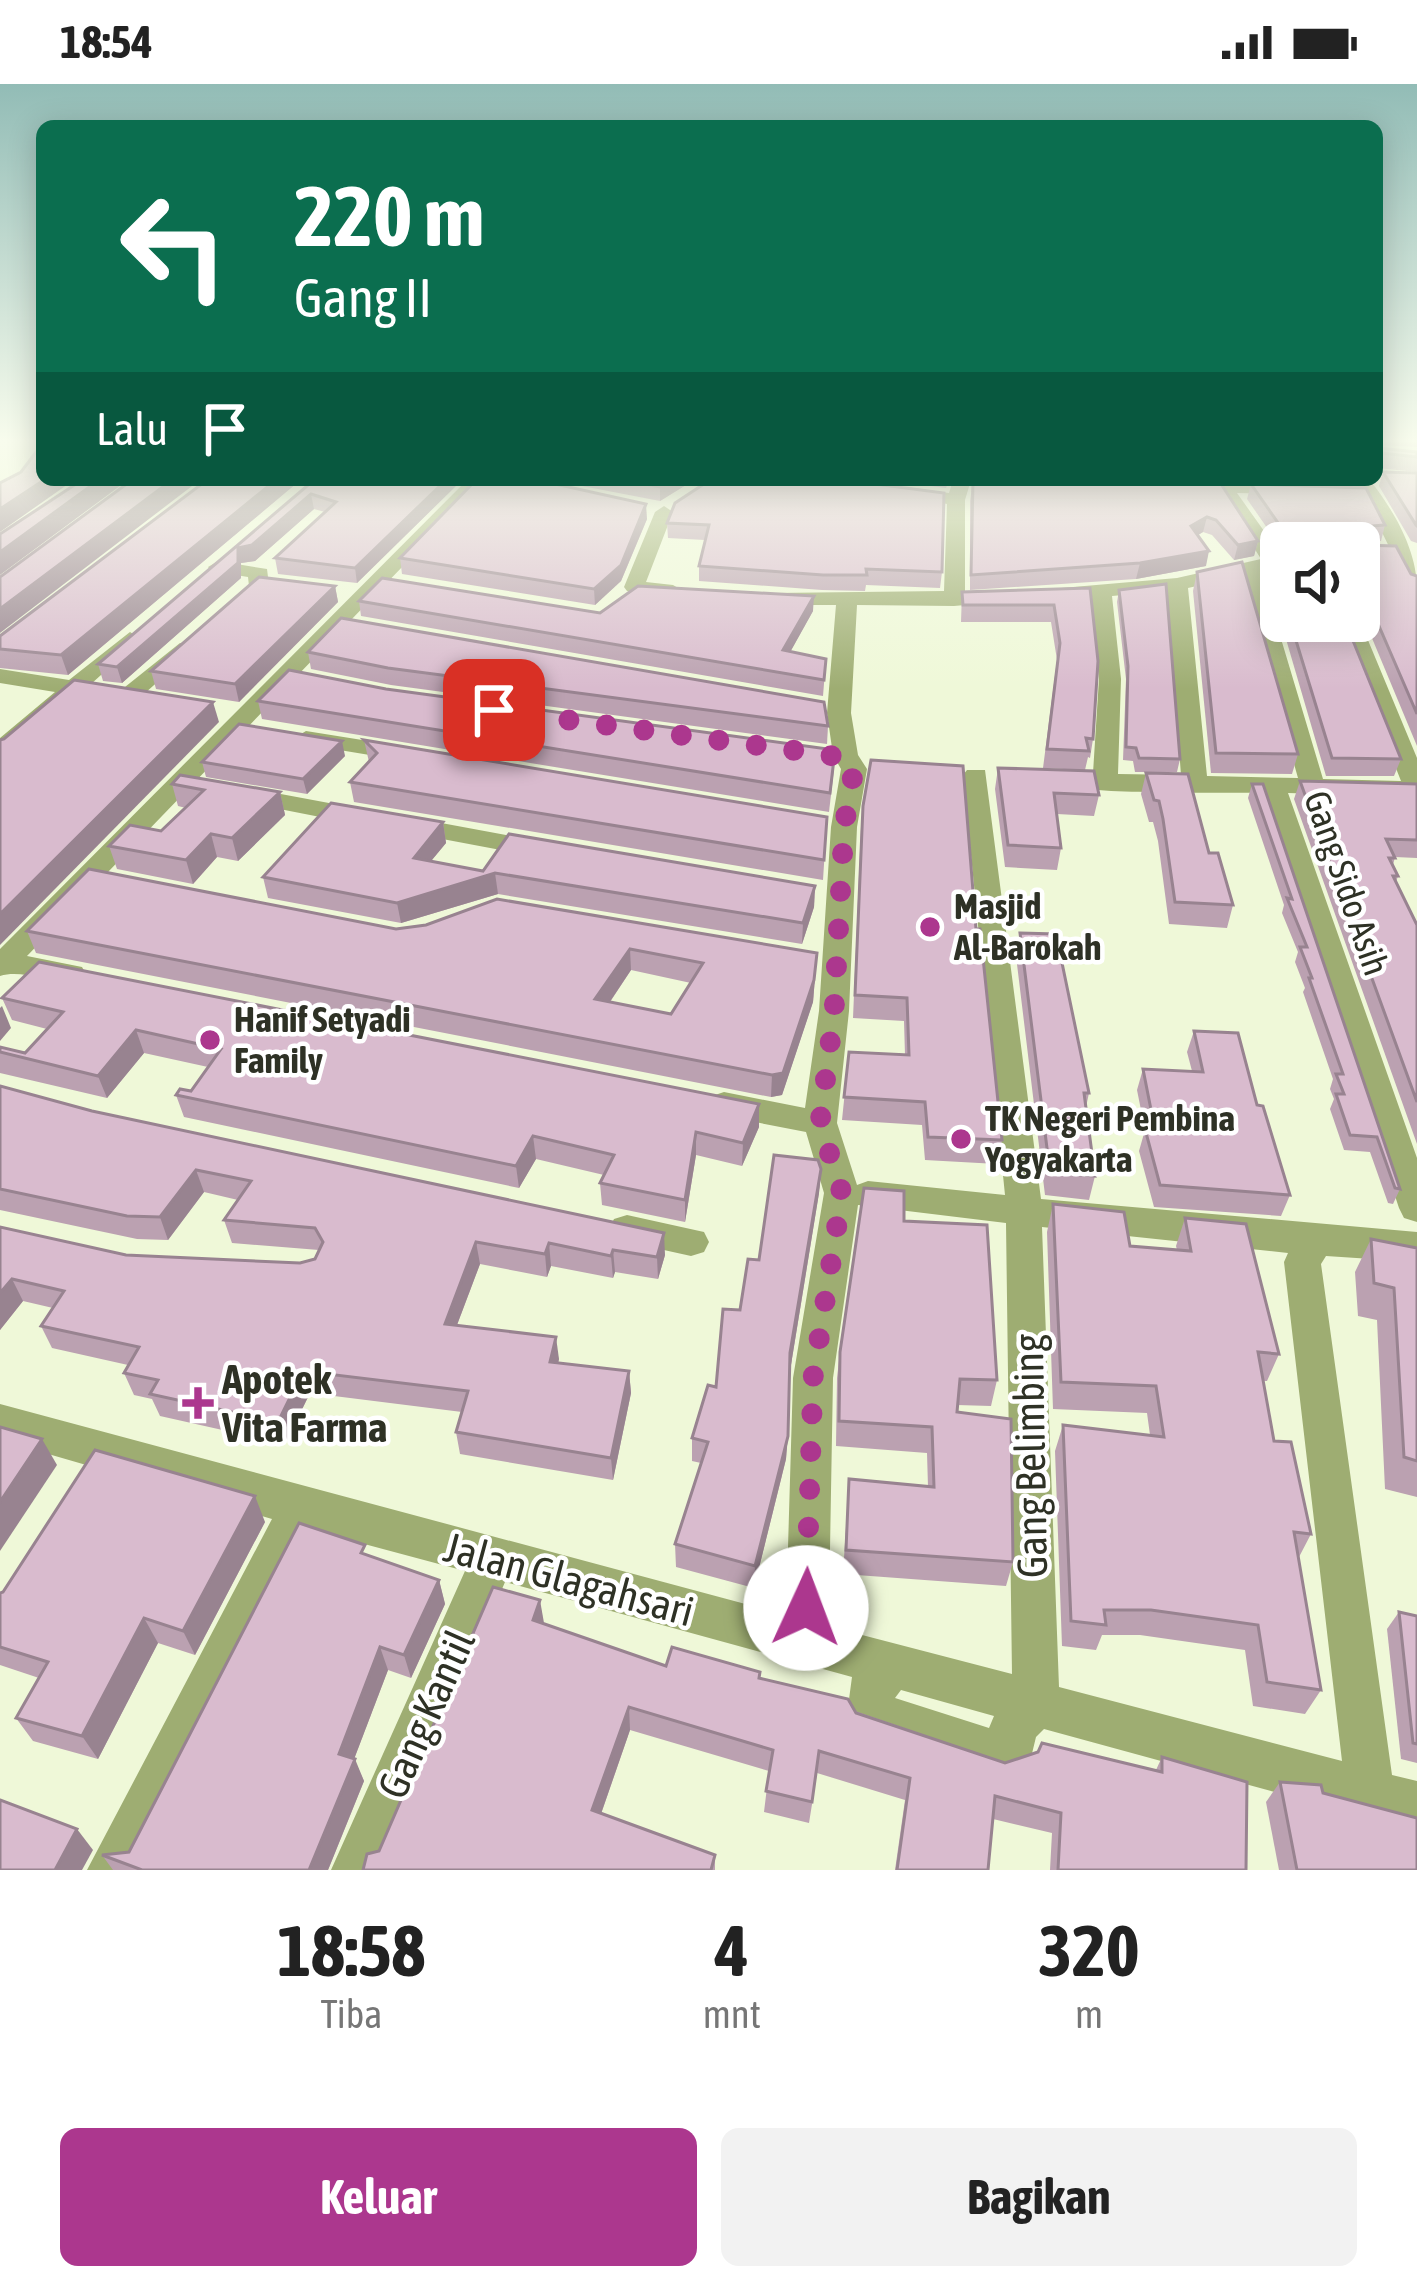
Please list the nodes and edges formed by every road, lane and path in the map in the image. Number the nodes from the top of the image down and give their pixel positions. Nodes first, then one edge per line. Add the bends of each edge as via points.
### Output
1 (431, 522) edge
2 (650, 522) edge
3 (957, 522) edge
4 (1235, 522) edge
5 (1386, 522) edge
6 (1400, 551) edge
7 (1249, 565) edge
8 (200, 582) edge
9 (1417, 583) edge
10 (1177, 584) junction
11 (361, 589) junction
12 (1101, 592) junction
13 (689, 593) edge
14 (759, 598) edge
15 (847, 599) junction
16 (953, 600) junction
17 (145, 627) edge
18 (192, 639) edge
19 (1358, 642) edge
20 (0, 676) edge
21 (72, 687) junction
22 (810, 703) edge
23 (838, 710) junction
24 (233, 717) junction
25 (0, 751) edge
26 (430, 758) edge
27 (976, 776) dead end
28 (1040, 779) edge
29 (1105, 783) junction
30 (178, 784) junction
31 (1196, 786) junction
32 (1273, 788) junction
33 (1313, 788) junction
34 (1417, 789) edge
35 (556, 852) edge
36 (88, 876) junction
37 (124, 883) edge
38 (805, 892) edge
39 (841, 898) junction
40 (1, 962) edge
41 (111, 982) edge
42 (683, 1096) edge
43 (820, 1123) junction
44 (842, 1193) junction
45 (1024, 1208) junction
46 (1417, 1208) edge
47 (600, 1223) edge
48 (691, 1242) dead end
49 (1316, 1244) junction
50 (1417, 1247) edge
51 (0, 1422) edge
52 (96, 1450) junction
53 (69, 1492) edge
54 (301, 1508) junction
55 (493, 1558) junction
56 (824, 1647) junction
57 (1036, 1703) junction
58 (1370, 1793) junction
59 (1417, 1806) edge
60 (113, 1870) edge
61 (357, 1870) edge

1 - 11 street
2 - 13 street via 627,594
3 - 16 street
4 - 7 street
5 - 6 street
6 - 9 street
7 - 10 street
7 - 33 street
8 - 11 street via 226,560 258,578
10 - 12 street
10 - 31 street
11 - 24 street via 347,625 295,677
12 - 16 street
12 - 29 street via 1110,679
14 - 15 street
15 - 16 street
15 - 23 street
17 - 21 street
18 - 21 street via 140,698
19 - 34 street
20 - 21 street
21 - 25 street
22 - 23 street
23 - 39 street via 849,763 836,826
24 - 26 street
24 - 30 street
27 - 45 street, Gang Belimbing
28 - 29 street
29 - 31 street
30 - 35 street
30 - 36 street
31 - 32 street
32 - 33 street
32 - 46 street, Gang Sido Asih
33 - 34 street
36 - 37 street
36 - 40 street
38 - 39 street
39 - 43 street via 826,962
40 - 41 street
42 - 43 street
43 - 44 street
44 - 45 street
44 - 56 street via 813,1378 806,1608
45 - 49 street
45 - 57 street, Gang Belimbing
47 - 48 street
49 - 50 street
49 - 58 street via 1302,1262
51 - 52 street, Jalan Glagahsari
52 - 53 street
52 - 54 street, Jalan Glagahsari
54 - 55 street, Jalan Glagahsari
54 - 60 street
55 - 56 street, Jalan Glagahsari
55 - 61 street, Gang Kantil
56 - 57 street, Jalan Glagahsari via 895,1666 872,1684 871,1714 999,1756 1011,1753 1013,1727
57 - 58 street
58 - 59 street

